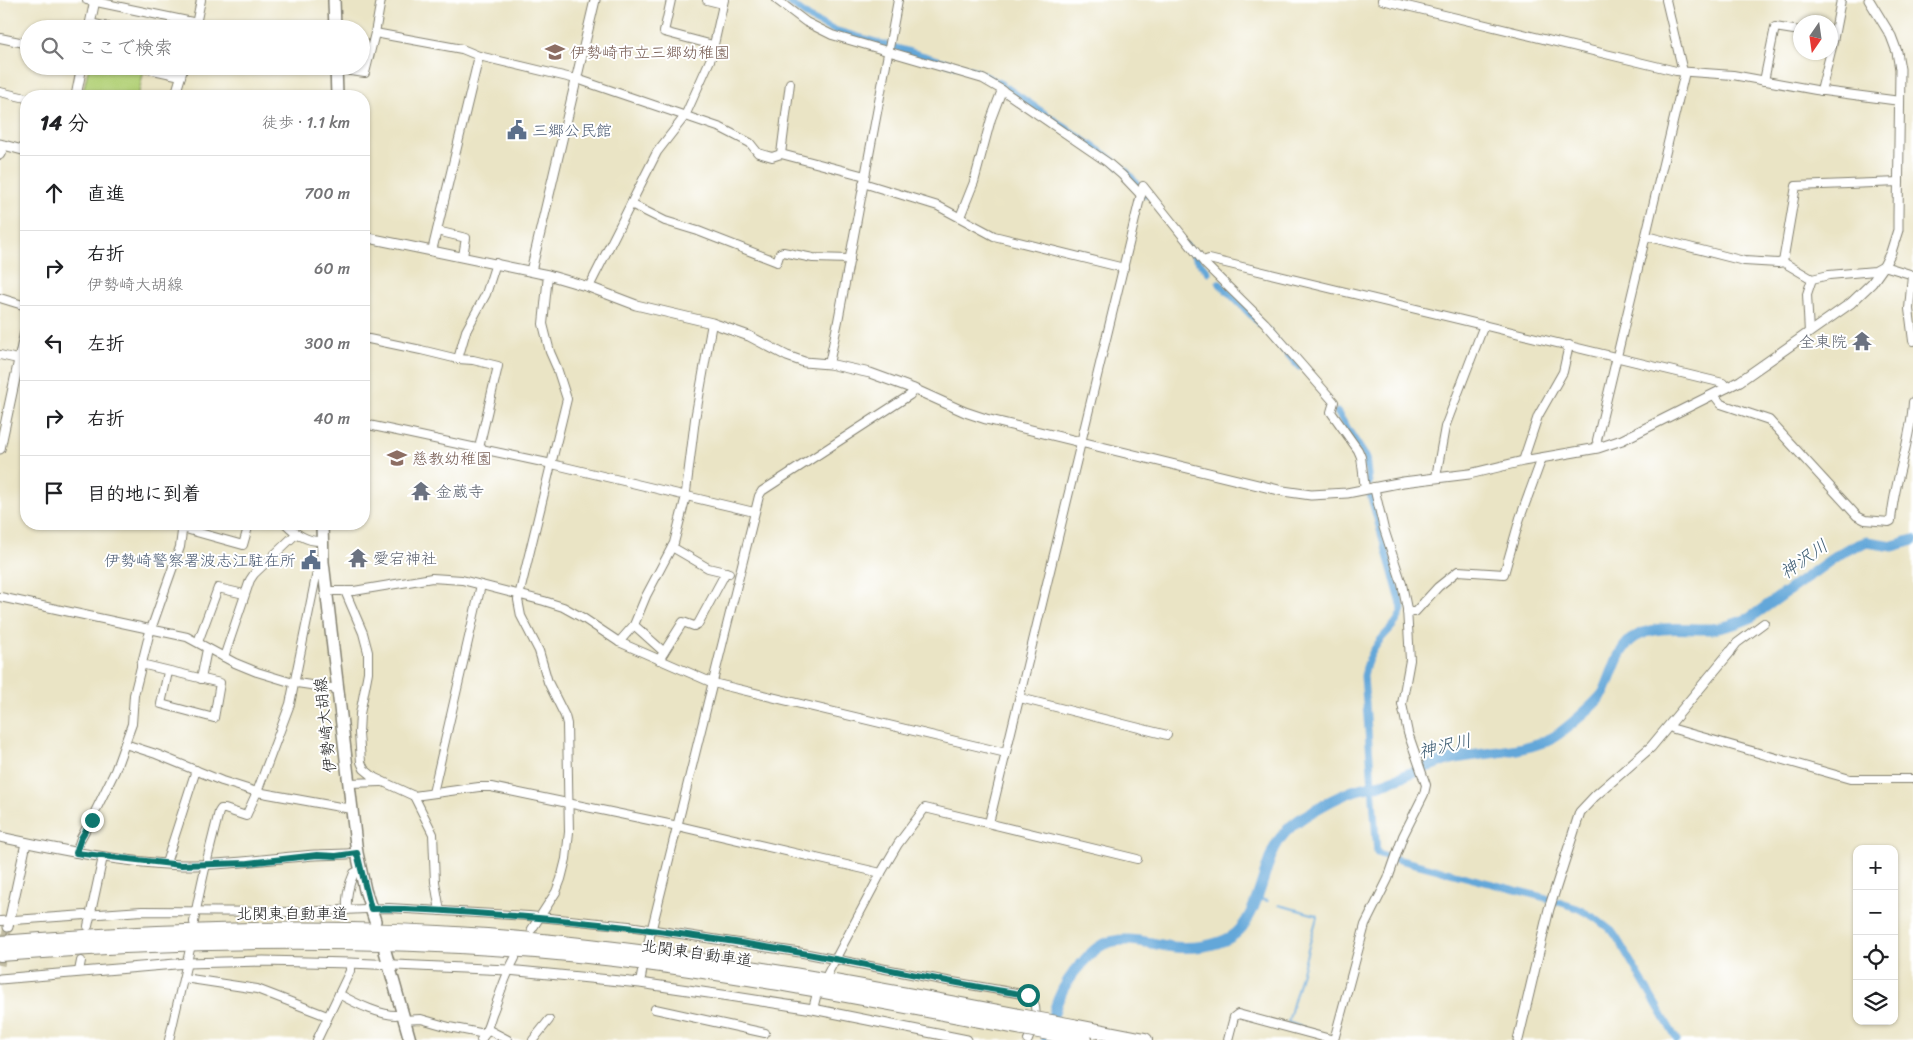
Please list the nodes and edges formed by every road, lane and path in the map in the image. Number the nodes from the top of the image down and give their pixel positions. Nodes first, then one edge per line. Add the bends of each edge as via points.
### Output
1 (202, 0) edge
2 (334, 0) edge
3 (381, 0) edge
4 (595, 0) edge
5 (671, 0) edge
6 (707, 0) edge
7 (777, 0) edge
8 (898, 0) edge
9 (1382, 0) edge
10 (1666, 0) edge
11 (1841, 0) edge
12 (1869, 0) edge
13 (92, 1) edge
14 (724, 2) edge
15 (1837, 15) edge
16 (90, 20) edge
17 (171, 20) edge
18 (197, 20) edge
19 (335, 20) edge
20 (1793, 30) edge
21 (376, 33) junction
22 (0, 38) edge
23 (20, 42) edge
24 (713, 45) junction
25 (888, 52) junction
26 (370, 55) edge
27 (478, 56) junction
28 (1827, 60) edge
29 (1684, 71) junction
30 (80, 75) edge
31 (176, 75) edge
32 (336, 75) edge
33 (181, 76) joint
34 (576, 80) junction
35 (1764, 80) junction
36 (790, 83) dead end
37 (77, 90) edge
38 (177, 90) edge
39 (337, 90) edge
40 (1002, 90) junction
41 (1821, 91) junction
42 (0, 92) edge
43 (20, 97) edge
44 (1900, 101) junction
45 (685, 116) junction
46 (2, 144) edge
47 (20, 149) edge
48 (781, 154) junction
49 (0, 155) edge
50 (864, 179) junction
51 (1899, 182) junction
52 (1141, 192) junction
53 (631, 204) junction
54 (960, 217) junction
55 (437, 230) junction
56 (1646, 236) junction
57 (370, 238) edge
58 (432, 250) junction
59 (463, 256) junction
60 (850, 259) junction
61 (1203, 261) junction
62 (1783, 262) junction
63 (496, 263) junction
64 (1884, 266) junction
65 (1124, 268) junction
66 (531, 271) junction
67 (548, 275) junction
68 (1912, 275) edge
69 (1812, 279) junction
70 (589, 287) junction
71 (0, 298) edge
72 (20, 304) edge
73 (712, 323) junction
74 (1484, 325) junction
75 (1808, 333) junction
76 (370, 339) edge
77 (1913, 341) edge
78 (1569, 346) junction
79 (0, 356) edge
80 (1616, 357) junction
81 (20, 359) edge
82 (458, 359) junction
83 (828, 364) junction
84 (20, 372) edge
85 (1727, 388) junction
86 (914, 389) junction
87 (1714, 395) junction
88 (1913, 402) edge
89 (370, 425) edge
90 (1081, 443) junction
91 (479, 448) junction
92 (1598, 448) junction
93 (0, 449) edge
94 (1542, 458) junction
95 (1523, 461) junction
96 (552, 464) junction
97 (1436, 477) junction
98 (1374, 487) junction
99 (1364, 489) junction
100 (686, 496) junction
101 (754, 512) junction
102 (182, 530) edge
103 (195, 530) edge
104 (247, 530) edge
105 (292, 530) edge
106 (322, 530) edge
107 (296, 534) junction
108 (322, 541) junction
109 (672, 547) junction
110 (323, 562) junction
111 (726, 572) junction
112 (739, 576) junction
113 (481, 585) junction
114 (326, 591) junction
115 (345, 591) junction
116 (244, 594) junction
117 (519, 594) junction
118 (0, 598) edge
119 (1407, 612) junction
120 (1764, 623) dead end
121 (634, 624) junction
122 (151, 630) junction
123 (198, 642) junction
124 (619, 642) junction
125 (208, 649) junction
126 (664, 652) junction
127 (1730, 652) joint
128 (224, 657) junction
129 (659, 660) junction
130 (141, 664) junction
131 (168, 672) junction
132 (201, 679) junction
133 (294, 683) junction
134 (713, 683) junction
135 (338, 689) junction
136 (1020, 698) junction
137 (1670, 727) junction
138 (1167, 735) dead end
139 (125, 744) junction
140 (1006, 753) junction
141 (196, 770) junction
142 (1913, 779) edge
143 (383, 782) junction
144 (348, 783) junction
145 (257, 792) junction
146 (433, 792) junction
147 (414, 796) junction
148 (568, 802) junction
149 (351, 809) junction
150 (989, 823) junction
151 (678, 826) junction
152 (0, 837) edge
153 (26, 843) junction
154 (76, 853) junction
155 (357, 853) junction
156 (103, 857) junction
157 (1137, 859) dead end
158 (166, 863) junction
159 (207, 865) junction
160 (360, 870) junction
161 (881, 874) junction
162 (371, 909) junction
163 (347, 910) junction
164 (440, 911) junction
165 (196, 912) junction
166 (91, 915) junction
167 (540, 918) junction
168 (375, 921) dead end
169 (194, 922) dead end
170 (6, 923) edge
171 (88, 926) dead end
172 (532, 929) dead end
173 (653, 930) junction
174 (0, 941) edge
175 (648, 944) dead end
176 (108, 946) junction
177 (190, 949) dead end
178 (385, 952) dead end
179 (0, 954) edge
180 (515, 958) dead end
181 (835, 960) junction
182 (0, 961) edge
183 (81, 961) dead end
184 (350, 962) junction
185 (187, 963) junction
186 (388, 965) junction
187 (508, 970) junction
188 (79, 972) junction
189 (642, 972) dead end
190 (828, 973) dead end
191 (184, 978) junction
192 (0, 979) edge
193 (640, 983) junction
194 (339, 994) junction
195 (816, 997) dead end
196 (655, 1009) dead end
197 (813, 1009) junction
198 (327, 1016) junction
199 (402, 1017) junction
200 (549, 1020) dead end
201 (1025, 1028) edge
202 (1071, 1032) junction
203 (764, 1033) dead end
204 (484, 1034) edge
205 (170, 1040) edge
206 (317, 1040) edge
207 (410, 1040) edge
208 (508, 1040) edge
209 (533, 1040) edge
210 (967, 1040) edge
211 (1085, 1040) edge
212 (1145, 1040) edge
213 (1228, 1040) edge
214 (1518, 1040) edge

1 - 18 street
2 - 19 main road
3 - 21 street
4 - 34 street
5 - 24 street via 664,32
6 - 14 street
7 - 25 street via 820,30
8 - 25 street
9 - 29 street
10 - 29 street
11 - 15 street
12 - 44 street via 1897,52
13 - 16 street
13 - 17 street
14 - 24 street
20 - 35 street via 1775,27
21 - 26 street
21 - 27 street via 462,49
22 - 23 street
24 - 45 street via 711,58
25 - 40 street via 971,74
25 - 50 street
27 - 34 street
27 - 55 street
28 - 41 street
29 - 35 street
29 - 56 street
30 - 37 street
31 - 33 street
32 - 39 main road
33 - 38 street
34 - 45 street
34 - 66 street
35 - 41 street
36 - 48 street
40 - 52 street via 1107,162
40 - 54 street
41 - 44 street
42 - 43 street
44 - 51 street
45 - 48 street via 721,128 750,143 758,153 772,157
45 - 53 street via 657,152
46 - 47 street
46 - 49 street
48 - 50 street
50 - 54 street
50 - 60 street
51 - 62 street via 1796,186
51 - 64 street via 1898,230
52 - 61 street via 1145,187
52 - 65 street
53 - 60 street via 665,221 777,262 783,252 814,258
53 - 70 street
54 - 65 street via 994,236
55 - 58 street
55 - 59 street via 466,238
56 - 62 street via 1744,261
56 - 80 street
57 - 58 street
58 - 59 street
59 - 63 street
60 - 83 street
61 - 74 street via 1210,259
61 - 99 street via 1265,323 1334,402 1331,412 1361,457
62 - 69 street
63 - 66 street
63 - 82 street via 486,294 466,331
64 - 68 street
64 - 69 street via 1875,271
64 - 75 street via 1861,294
65 - 90 street
66 - 67 street
67 - 70 street
67 - 96 street via 543,324 567,398
68 - 77 street via 1909,309
69 - 75 street via 1807,294
70 - 73 street via 636,305
71 - 72 street
73 - 83 street via 749,336 787,356 804,362
73 - 100 street via 695,419
74 - 78 street
74 - 97 street via 1445,427
75 - 85 street
76 - 82 street
78 - 80 street
78 - 95 street via 1563,372 1538,416
79 - 81 street
80 - 85 street via 1724,383
80 - 92 street via 1597,440
82 - 91 street via 498,366
83 - 86 street via 870,373
84 - 93 street
85 - 87 street
86 - 90 street via 972,415
86 - 101 street via 910,395 762,491
87 - 88 street via 1721,404 1769,420 1857,516 1889,522 1908,440
87 - 92 street via 1622,440
89 - 91 street
90 - 99 street via 1301,494 1329,495
90 - 136 street
91 - 96 street
92 - 94 street
94 - 95 street
94 - 119 street via 1504,574 1458,571 1415,612
95 - 97 street via 1469,474
96 - 100 street
96 - 117 street
97 - 98 street
98 - 99 street
98 - 119 street
100 - 101 street
100 - 109 street
101 - 112 street
102 - 122 street via 180,547
103 - 104 street via 242,545
105 - 107 street
106 - 108 main road, 伊勢崎大胡線
107 - 108 street via 316,542
107 - 116 street via 254,574
108 - 110 main road, 伊勢崎大胡線
109 - 111 street via 708,568
109 - 121 street
110 - 114 main road, 伊勢崎大胡線
110 - 133 street via 318,567
111 - 112 street
111 - 126 street via 698,624 694,626 683,622
112 - 134 street
113 - 115 street via 432,578
113 - 117 street
113 - 146 street
114 - 115 street
114 - 135 main road, 伊勢崎大胡線
115 - 143 street via 368,652 359,727 361,762 370,775
116 - 123 street via 218,588
116 - 128 street
117 - 124 street via 574,612
117 - 148 street via 520,612 565,716
118 - 122 street
119 - 213 street via 1410,660 1402,704 1426,785 1388,880 1365,925 1334,1040 1238,1014 1234,1017
120 - 127 street
121 - 124 street
121 - 126 street
122 - 123 street
122 - 130 street
123 - 125 street
124 - 129 street
125 - 128 street
125 - 132 street
126 - 129 street
127 - 137 street
128 - 133 street via 257,672
129 - 134 street
130 - 131 street
130 - 139 street
131 - 132 street
131 - 132 street via 161,704 214,718 220,683
133 - 135 street
133 - 145 street via 289,706
134 - 140 street
134 - 151 street
135 - 144 main road, 伊勢崎大胡線
136 - 138 street
136 - 140 street
137 - 142 street via 1850,779
137 - 214 street via 1580,812 1551,901
139 - 141 street
139 - 154 street
140 - 150 street
141 - 145 street
141 - 158 street
143 - 144 street
143 - 147 street
144 - 149 main road, 伊勢崎大胡線
145 - 149 street
145 - 159 street via 244,817 226,809 220,810
146 - 147 street
146 - 148 street via 485,787
147 - 164 street via 433,834
148 - 151 street
148 - 167 street via 568,841 563,872 556,892
149 - 155 main road, 伊勢崎大胡線
150 - 157 street
150 - 161 street via 925,808
151 - 161 street
151 - 173 street
152 - 153 street
153 - 154 street
153 - 170 street
154 - 156 street
155 - 159 street
155 - 160 main road, 伊勢崎大胡線
156 - 158 street
156 - 166 street
158 - 159 street
159 - 165 street
160 - 162 main road, 伊勢崎大胡線
160 - 163 street via 354,873 351,882
161 - 181 street
162 - 163 street
162 - 164 street
162 - 168 main road, 伊勢崎大胡線
163 - 165 street
164 - 167 street
165 - 166 street via 142,911
165 - 169 street
166 - 170 street
166 - 171 street
167 - 172 street
167 - 173 street
173 - 175 street
173 - 181 street
174 - 201 highway, 北関東自動車道 via 243,930 387,931 486,936 618,949 850,984
176 - 179 highway, 北関東自動車道
176 - 182 highway
176 - 201 highway, 北関東自動車道 via 320,941 545,952 727,975
177 - 185 street
178 - 186 main road
180 - 187 street
181 - 190 street
181 - 201 street via 1028,995 1036,1008
183 - 188 street
184 - 185 street
184 - 186 street
184 - 194 street via 350,971
185 - 188 street
185 - 191 street
186 - 187 street
186 - 199 main road
187 - 193 street
187 - 204 street
188 - 192 street
189 - 193 street
191 - 198 street via 257,989
191 - 205 street
193 - 197 street
194 - 198 street
194 - 199 street via 360,1005
195 - 197 street
196 - 203 street
197 - 210 street
198 - 206 street
199 - 204 street
199 - 207 main road
200 - 209 street
201 - 202 highway, 北関東自動車道, bridge
202 - 211 highway, 北関東自動車道
202 - 212 highway, 北関東自動車道
204 - 208 street

